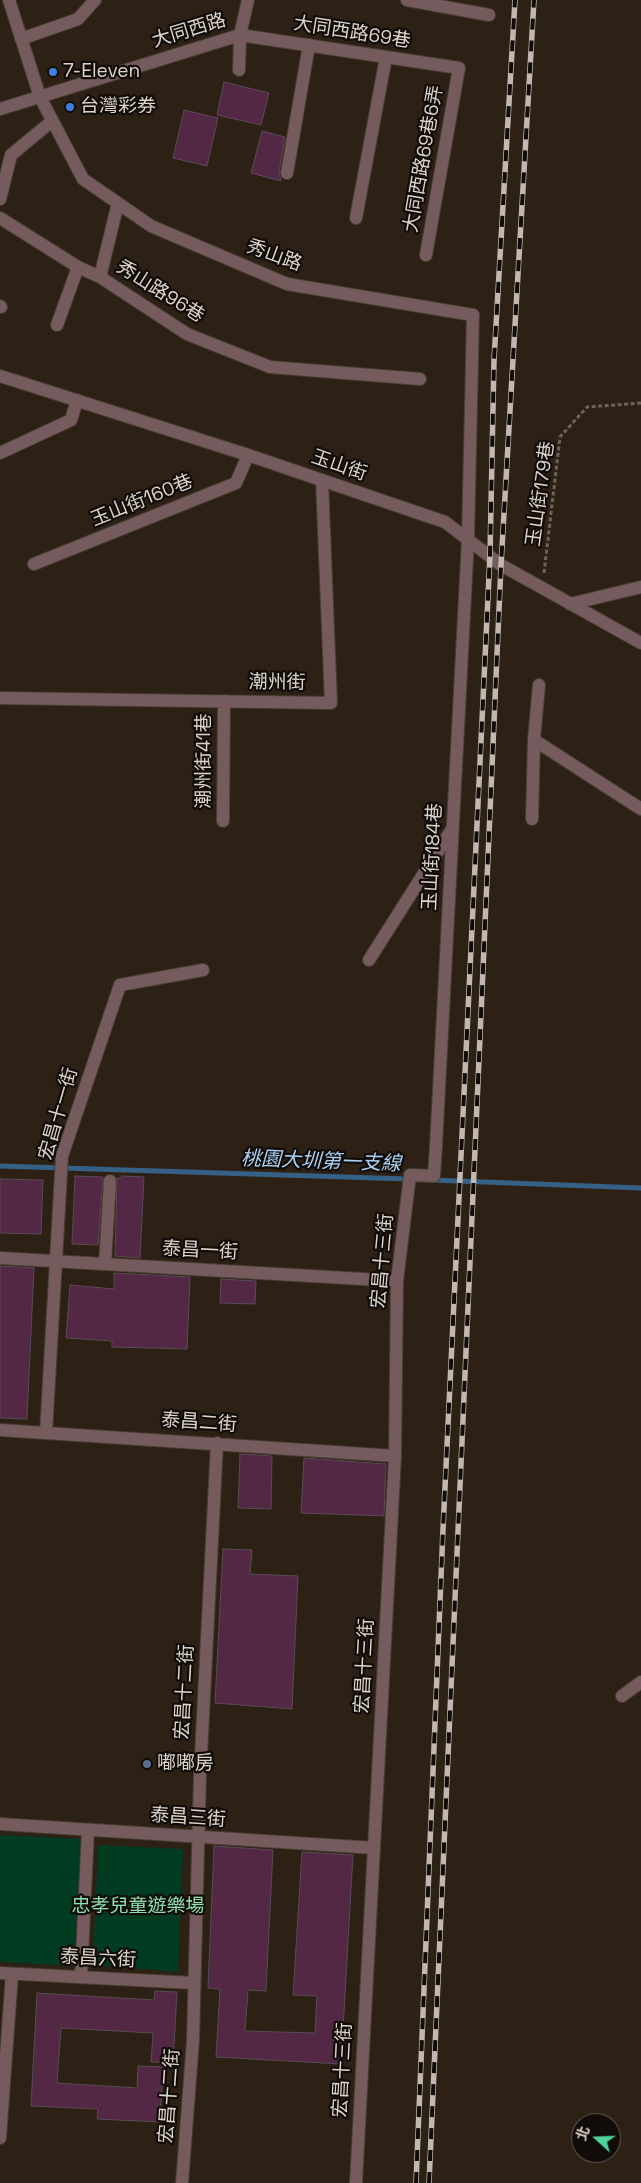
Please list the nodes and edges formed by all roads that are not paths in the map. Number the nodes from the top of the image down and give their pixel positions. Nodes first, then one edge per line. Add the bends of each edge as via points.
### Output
1 (9, 0) edge
2 (94, 0) edge
3 (248, 0) edge
4 (407, 0) edge
5 (489, 14) dead end
6 (240, 35) junction
7 (22, 39) junction
8 (308, 45) junction
9 (386, 57) junction
10 (459, 68) joint
11 (239, 70) dead end
12 (40, 97) junction
13 (0, 109) edge
14 (52, 121) junction
15 (287, 173) dead end
16 (0, 199) edge
17 (118, 203) junction
18 (0, 218) edge
19 (356, 218) dead end
20 (426, 255) dead end
21 (78, 267) junction
22 (100, 277) junction
23 (57, 325) dead end
24 (0, 376) edge
25 (420, 378) dead end
26 (77, 400) junction
27 (0, 453) edge
28 (248, 455) junction
29 (322, 481) junction
30 (468, 539) junction
31 (34, 564) dead end
32 (641, 587) edge
33 (570, 604) junction
34 (641, 643) edge
35 (539, 686) dead end
36 (0, 698) edge
37 (224, 701) junction
38 (534, 740) junction
39 (641, 808) edge
40 (532, 819) dead end
41 (223, 821) dead end
42 (453, 827) junction
43 (369, 960) dead end
44 (203, 970) dead end
45 (434, 1176) joint
46 (110, 1181) dead end
47 (0, 1258) edge
48 (56, 1262) junction
49 (105, 1264) junction
50 (397, 1281) junction
51 (0, 1430) edge
52 (46, 1432) junction
53 (217, 1443) junction
54 (395, 1456) junction
55 (641, 1682) edge
56 (622, 1696) dead end
57 (0, 1824) edge
58 (88, 1830) junction
59 (198, 1837) junction
60 (374, 1848) junction
61 (6, 1973) edge
62 (81, 1977) junction
63 (194, 1983) junction
64 (0, 2138) edge
65 (182, 2183) edge
66 (356, 2183) edge

1 - 7 street, 秀山路
2 - 7 street via 78,19
3 - 6 street, 大同西路
4 - 5 street
6 - 8 street, 大同西路69巷
6 - 11 street
6 - 12 street, 大同西路
7 - 12 street, 秀山路
8 - 9 street, 大同西路69巷
8 - 15 street
9 - 10 street, 大同西路69巷
9 - 19 street
10 - 20 street, 大同西路69巷6弄
12 - 13 street, 大同西路
12 - 14 street, 秀山路
14 - 16 street via 11,155
14 - 17 street, 秀山路 via 83,179
17 - 22 street, 秀山路96巷
17 - 30 street, 秀山路 via 151,226 287,284 473,315
18 - 21 street
21 - 22 street
21 - 23 street
22 - 25 street, 秀山路96巷 via 188,334 270,367
24 - 26 street, 玉山街
26 - 27 street via 71,420
26 - 28 street, 玉山街
28 - 29 street, 玉山街
28 - 31 street, 玉山街160巷 via 236,483
29 - 30 street, 玉山街 via 445,522
29 - 37 street, 潮州街 via 331,703
30 - 33 street, 玉山街 via 501,565
30 - 42 street, 玉山街184巷
32 - 33 street
33 - 34 street, 玉山街
35 - 38 street
36 - 37 street, 潮州街
37 - 41 street, 潮州街41巷
38 - 39 street
38 - 40 street
42 - 43 street
42 - 45 street, 玉山街184巷
44 - 48 street, 宏昌十一街 via 120,985 62,1161
45 - 50 street, 宏昌十三街 via 410,1181
46 - 49 street
47 - 48 street, 泰昌一街
48 - 49 street, 泰昌一街
48 - 52 street, 宏昌十一街
49 - 50 street, 泰昌一街
50 - 54 street, 宏昌十三街
51 - 52 street, 泰昌二街
52 - 53 street, 泰昌二街
53 - 54 street, 泰昌二街
53 - 59 street, 宏昌十二街
54 - 60 street, 宏昌十三街
55 - 56 street
57 - 58 street, 泰昌三街
58 - 59 street, 泰昌三街
58 - 62 street
59 - 60 street, 泰昌三街
59 - 63 street, 宏昌十二街
60 - 66 street, 宏昌十三街
61 - 62 street, 泰昌六街
61 - 64 street
62 - 63 street, 泰昌六街
63 - 65 street, 宏昌十二街

